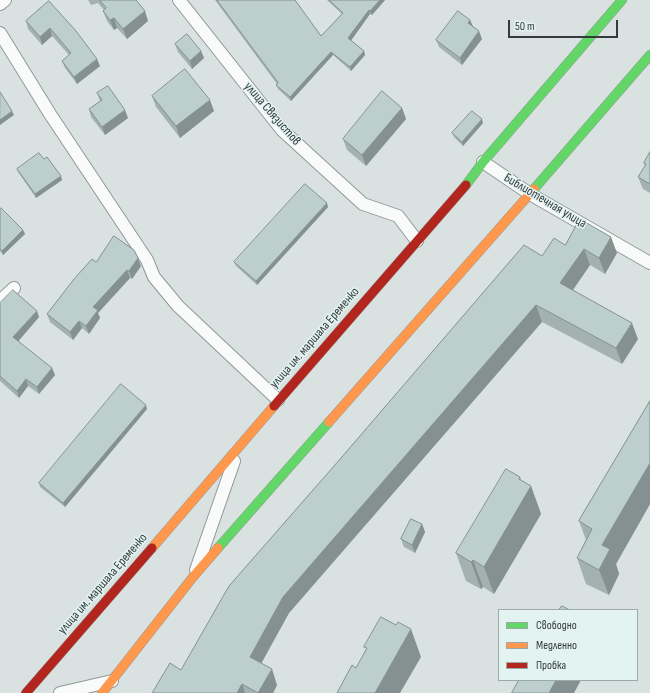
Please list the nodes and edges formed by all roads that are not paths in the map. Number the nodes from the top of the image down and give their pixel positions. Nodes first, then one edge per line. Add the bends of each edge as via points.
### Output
1 (5, 0) edge
2 (179, 0) edge
3 (622, 0) edge
4 (0, 4) edge
5 (0, 33) edge
6 (650, 55) edge
7 (483, 162) junction
8 (530, 194) junction
9 (417, 241) junction
10 (650, 263) edge
11 (14, 288) dead end
12 (0, 301) edge
13 (278, 400) junction
14 (239, 446) junction
15 (193, 577) junction
16 (112, 681) junction
17 (26, 693) edge
18 (60, 693) edge
19 (102, 693) edge

1 - 4 street
2 - 9 street, улица Связистов via 282,130 363,204 398,216
3 - 7 main road, улица им. маршала Еременко
5 - 13 street via 50,114 148,260 154,277 165,292 189,318
6 - 8 main road
7 - 8 street, Библиотечная улица
7 - 9 main road, улица им. маршала Еременко
8 - 10 street, Библиотечная улица
8 - 15 main road
9 - 13 main road, улица им. маршала Еременко
11 - 12 street
13 - 14 main road, улица им. маршала Еременко
14 - 15 street
14 - 17 main road, улица им. маршала Еременко
15 - 16 main road
16 - 18 street
16 - 19 main road

